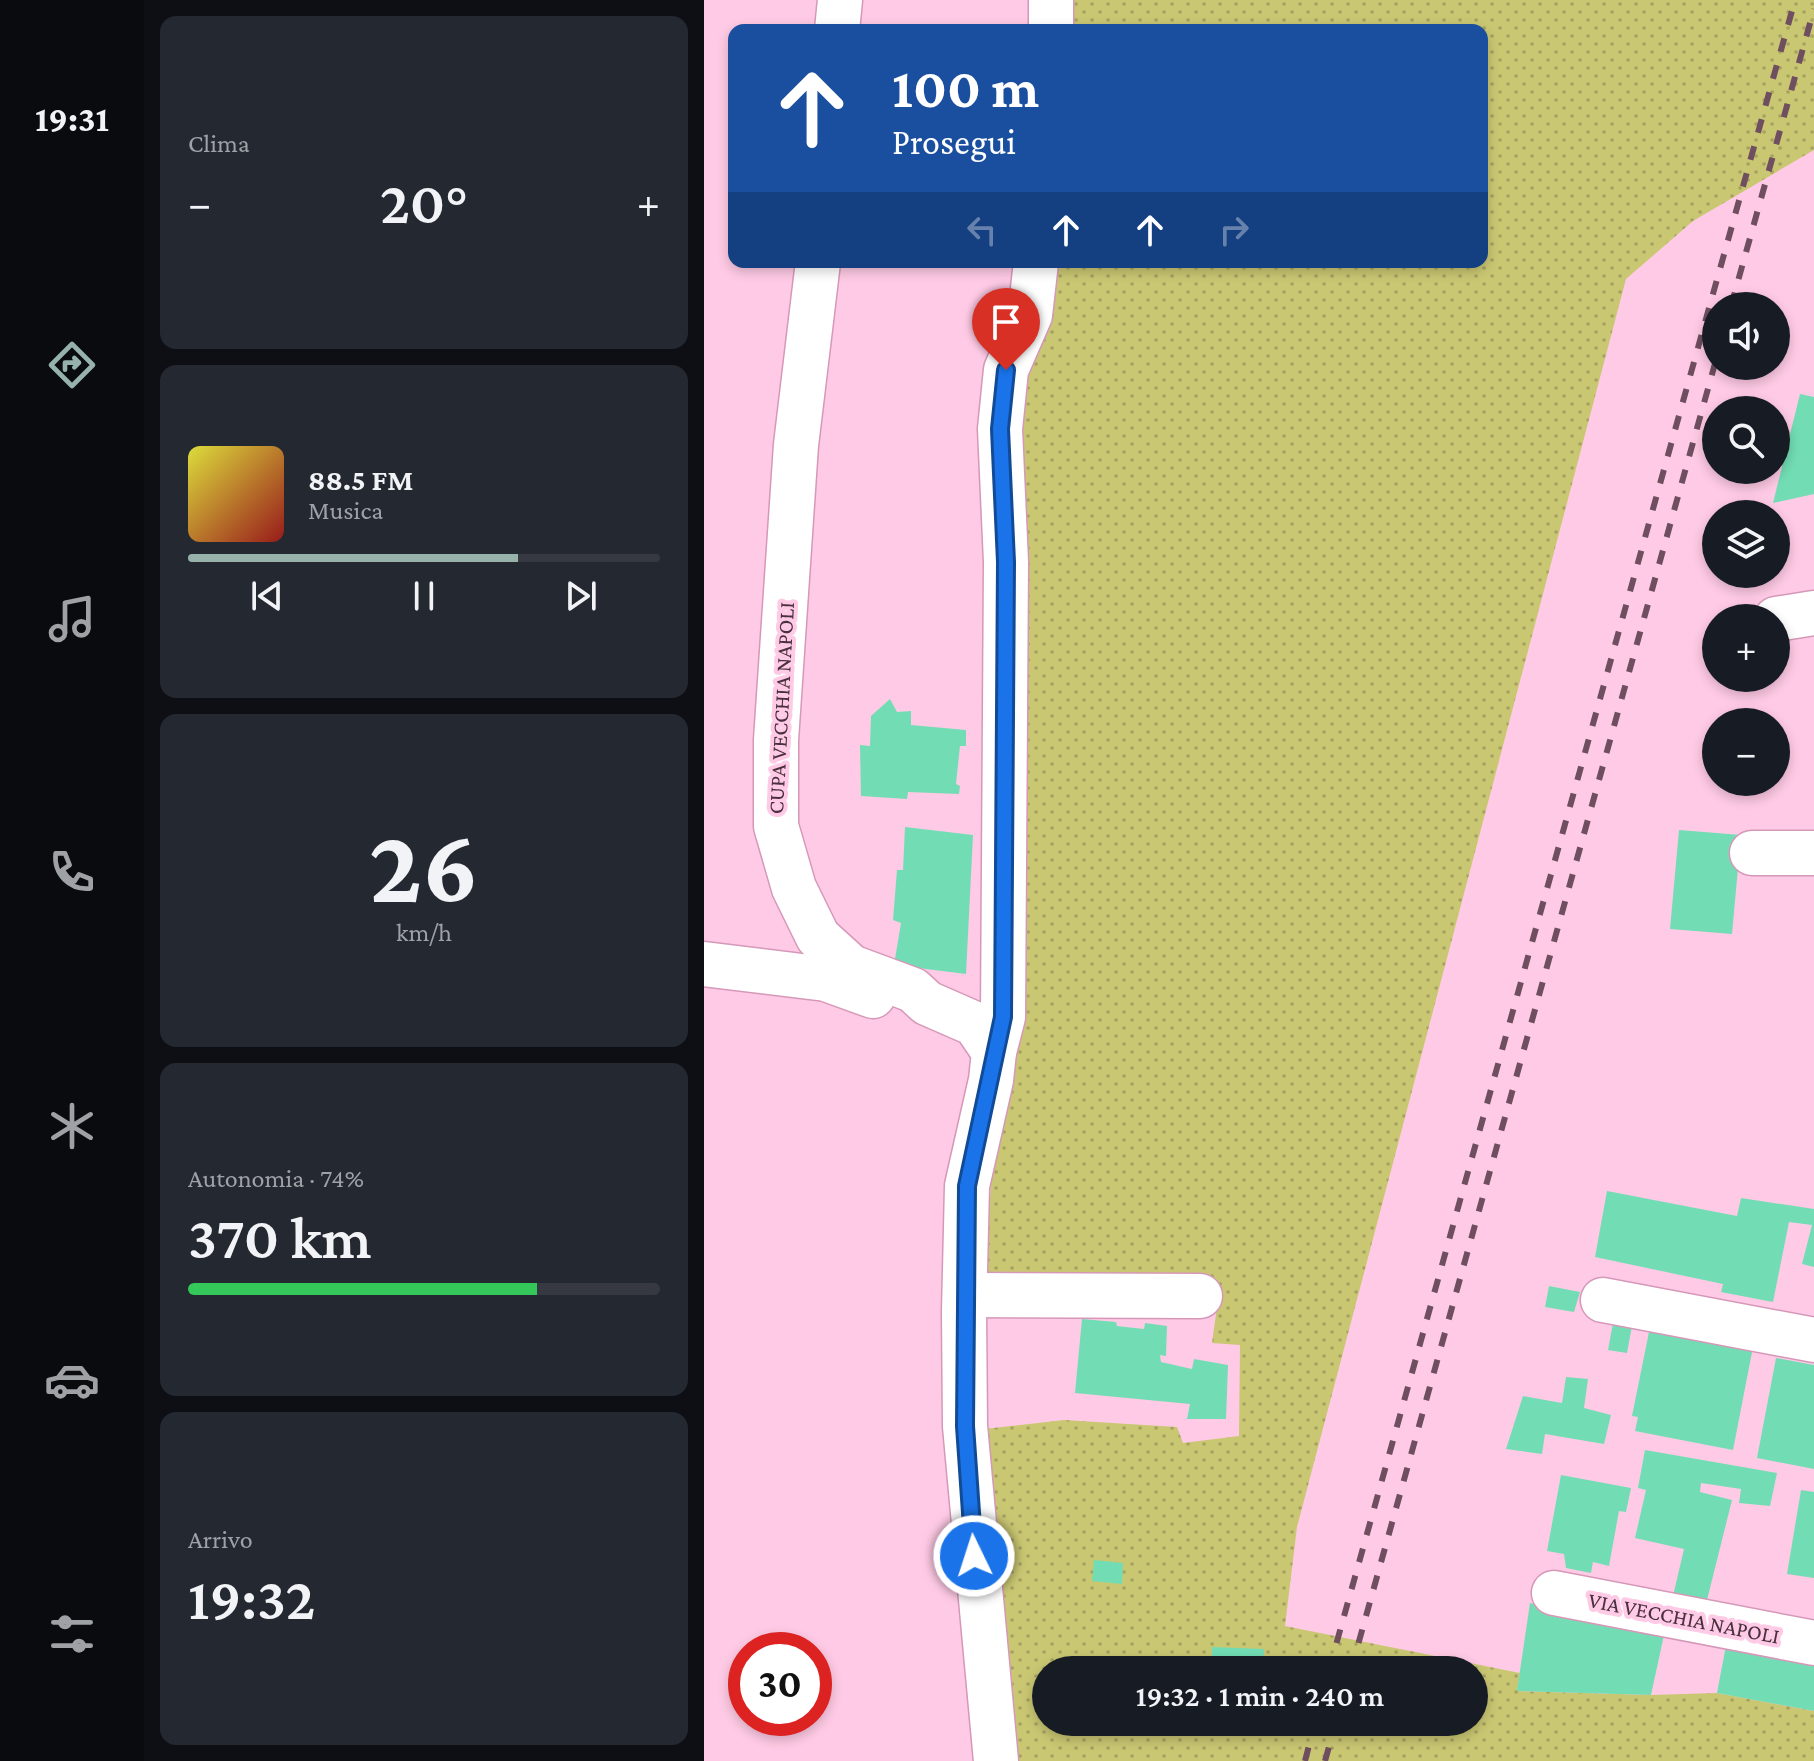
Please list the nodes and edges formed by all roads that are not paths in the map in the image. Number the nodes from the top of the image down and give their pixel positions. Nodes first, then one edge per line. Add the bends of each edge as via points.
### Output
1 (840, 0) edge
2 (1051, 0) edge
3 (838, 24) edge
4 (1051, 24) edge
5 (817, 268) edge
6 (1035, 268) edge
7 (1814, 613) edge
8 (1790, 617) edge
9 (1752, 853) dead end
10 (1814, 853) edge
11 (704, 964) edge
12 (927, 1003) junction
13 (994, 1052) junction
14 (965, 1295) junction
15 (1200, 1296) dead end
16 (1603, 1300) dead end
17 (1814, 1340) edge
18 (1554, 1593) dead end
19 (1814, 1643) edge
20 (996, 1761) edge

1 - 3 street
2 - 4 street
5 - 12 street, CUPA VECCHIA NAPOLI via 796,445 776,740 776,826 794,888 818,937 851,967 913,990
6 - 13 street via 1030,315 1006,370 1000,429 1006,562 1003,1017
7 - 8 street
9 - 10 street
11 - 12 street via 826,979 873,996
12 - 13 street, CUPA VECCHIA NAPOLI via 975,1024
13 - 14 street via 967,1186
14 - 15 street
14 - 20 street via 965,1426
16 - 17 street
18 - 19 street, VIA VECCHIA NAPOLI

